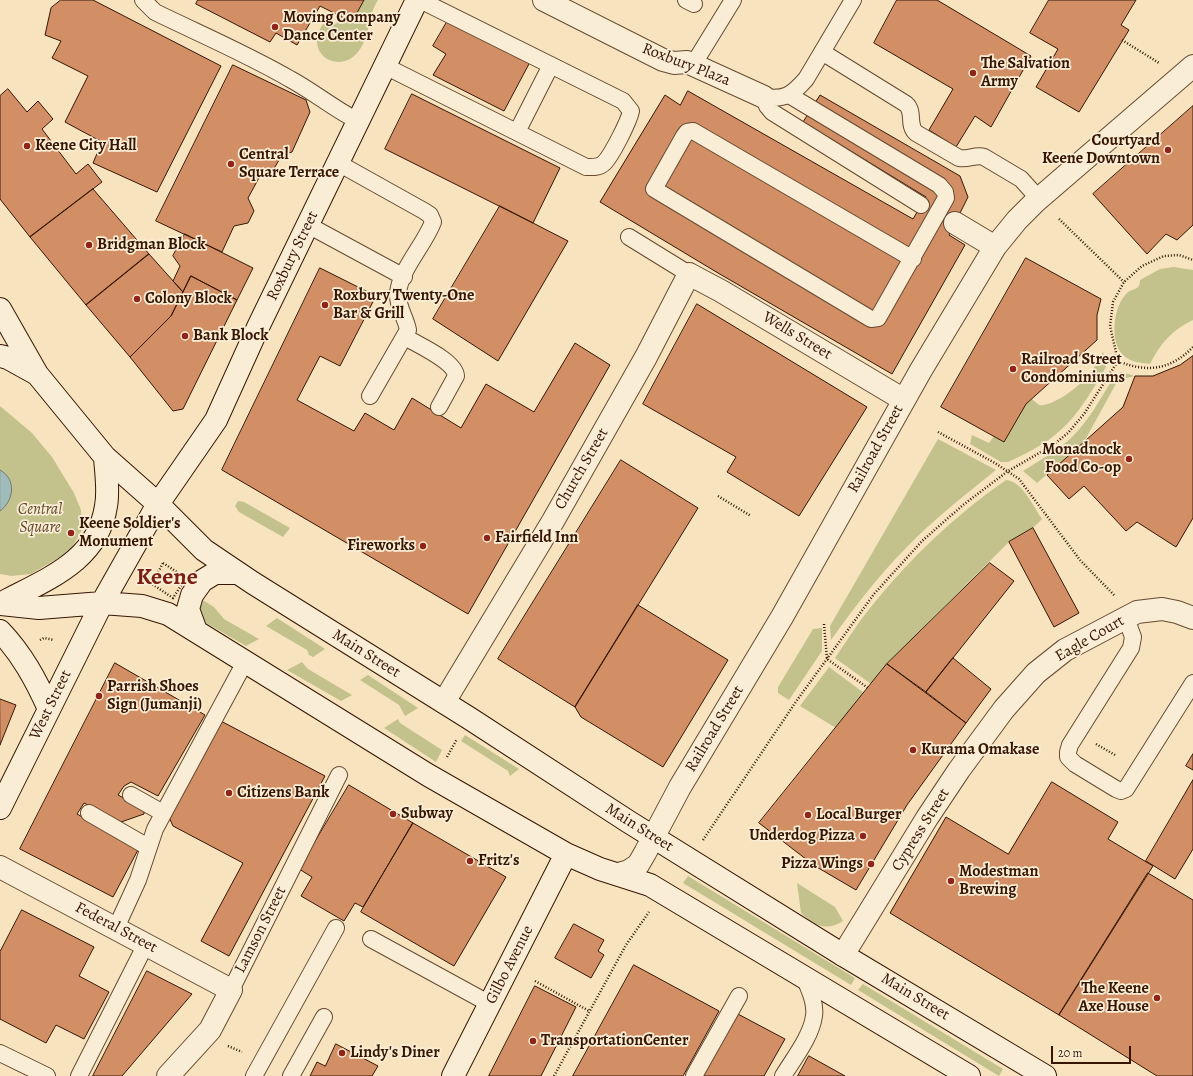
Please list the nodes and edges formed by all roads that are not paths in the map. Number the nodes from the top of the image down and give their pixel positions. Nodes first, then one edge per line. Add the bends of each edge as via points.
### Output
1 (143, 0) edge
2 (419, 0) edge
3 (544, 0) edge
4 (733, 0) edge
5 (853, 0) edge
6 (822, 52) junction
7 (551, 65) junction
8 (693, 65) junction
9 (385, 66) junction
10 (1193, 66) edge
11 (789, 95) junction
12 (764, 97) junction
13 (358, 121) junction
14 (517, 132) junction
15 (338, 164) junction
16 (1039, 199) junction
17 (921, 205) dead end
18 (955, 223) dead end
19 (308, 225) junction
20 (629, 237) dead end
21 (995, 247) junction
22 (913, 259) junction
23 (689, 274) junction
24 (404, 277) junction
25 (0, 309) edge
26 (405, 337) junction
27 (0, 356) edge
28 (37, 374) junction
29 (370, 396) dead end
30 (904, 400) junction
31 (439, 407) dead end
32 (105, 457) junction
33 (158, 504) junction
34 (237, 573) junction
35 (102, 603) junction
36 (0, 604) edge
37 (1126, 618) junction
38 (1193, 618) edge
39 (0, 631) edge
40 (196, 631) junction
41 (245, 662) junction
42 (1193, 683) edge
43 (444, 702) junction
44 (49, 709) junction
45 (1004, 709) joint
46 (339, 775) dead end
47 (131, 795) dead end
48 (0, 808) edge
49 (89, 813) dead end
50 (163, 813) junction
51 (652, 837) junction
52 (148, 847) junction
53 (566, 854) junction
54 (0, 867) edge
55 (618, 874) junction
56 (116, 928) junction
57 (336, 928) dead end
58 (371, 939) dead end
59 (146, 944) junction
60 (843, 955) junction
61 (804, 977) junction
62 (231, 990) junction
63 (739, 996) dead end
64 (490, 1004) junction
65 (324, 1017) dead end
66 (0, 1053) edge
67 (47, 1076) edge
68 (79, 1076) edge
69 (168, 1076) edge
70 (254, 1076) edge
71 (291, 1076) edge
72 (453, 1076) edge
73 (694, 1076) edge
74 (783, 1076) edge
75 (969, 1076) edge
76 (1045, 1076) edge

1 - 13 lane via 155,12 271,68
2 - 7 lane
2 - 9 street, Roxbury Street
3 - 8 street, Roxbury Plaza via 663,60
4 - 8 lane
5 - 6 lane
6 - 11 lane via 806,79
6 - 16 lane via 906,104 910,110 912,128 916,133 959,158 984,157 1021,180
7 - 14 lane
7 - 14 lane via 623,101 631,110 630,119 603,164 595,168 586,167
8 - 12 street, Roxbury Plaza
9 - 13 street, Roxbury Street
9 - 14 lane
10 - 16 street, Railroad Street
11 - 12 lane via 777,99
11 - 22 lane via 943,189 946,198
12 - 17 lane via 772,112
13 - 15 street, Roxbury Street
15 - 19 street, Roxbury Street
15 - 24 lane via 430,216 433,222
16 - 21 street, Railroad Street via 1017,220
18 - 21 street
19 - 24 lane
19 - 33 street, Roxbury Street via 216,420
20 - 23 lane
21 - 30 street, Railroad Street
22 - 22 lane via 878,318 871,320 656,192 654,185 684,136 687,132 693,131
23 - 30 street, Wells Street
23 - 43 street, Church Street via 646,357
24 - 26 lane via 398,294 407,322 408,330
25 - 28 street
26 - 29 lane
26 - 31 lane via 448,363 456,371 456,376
27 - 28 street
28 - 32 street
30 - 51 street, Railroad Street via 782,617
32 - 33 street
32 - 36 street via 106,506 99,531 83,554 65,570
33 - 34 street, Main Street via 204,550
33 - 35 street
34 - 40 street via 214,573 202,581 192,595 188,610
34 - 43 street, Main Street
35 - 36 street via 39,608
35 - 40 street via 142,606 168,614
35 - 44 street, West Street
37 - 38 street, Eagle Court via 1137,612 1162,609
37 - 42 lane via 1133,637 1131,648 1070,745 1068,752 1072,761 1116,790 1126,789
37 - 45 street, Eagle Court via 1065,650 1036,673
39 - 44 street via 20,655
40 - 41 street
41 - 50 lane
41 - 53 street via 435,780
43 - 51 street, Main Street
44 - 48 street, West Street
45 - 60 street, Cypress Street via 927,818
46 - 62 lane, Lamson Street
47 - 50 lane
49 - 52 lane
50 - 52 lane
51 - 55 street, Railroad Street via 638,865
51 - 60 street, Main Street
52 - 56 lane via 138,880
53 - 55 street
53 - 64 street, Gilbo Avenue
54 - 56 street, Federal Street
55 - 61 street via 655,888
56 - 59 street, Federal Street
57 - 70 lane
58 - 64 lane
59 - 62 street, Federal Street
59 - 68 lane
60 - 76 street, Main Street
61 - 74 lane via 812,996 814,1015 808,1034
61 - 75 street
62 - 69 street, Lamson Street via 210,1030
63 - 73 lane
64 - 72 street, Gilbo Avenue
65 - 71 lane
66 - 67 lane

